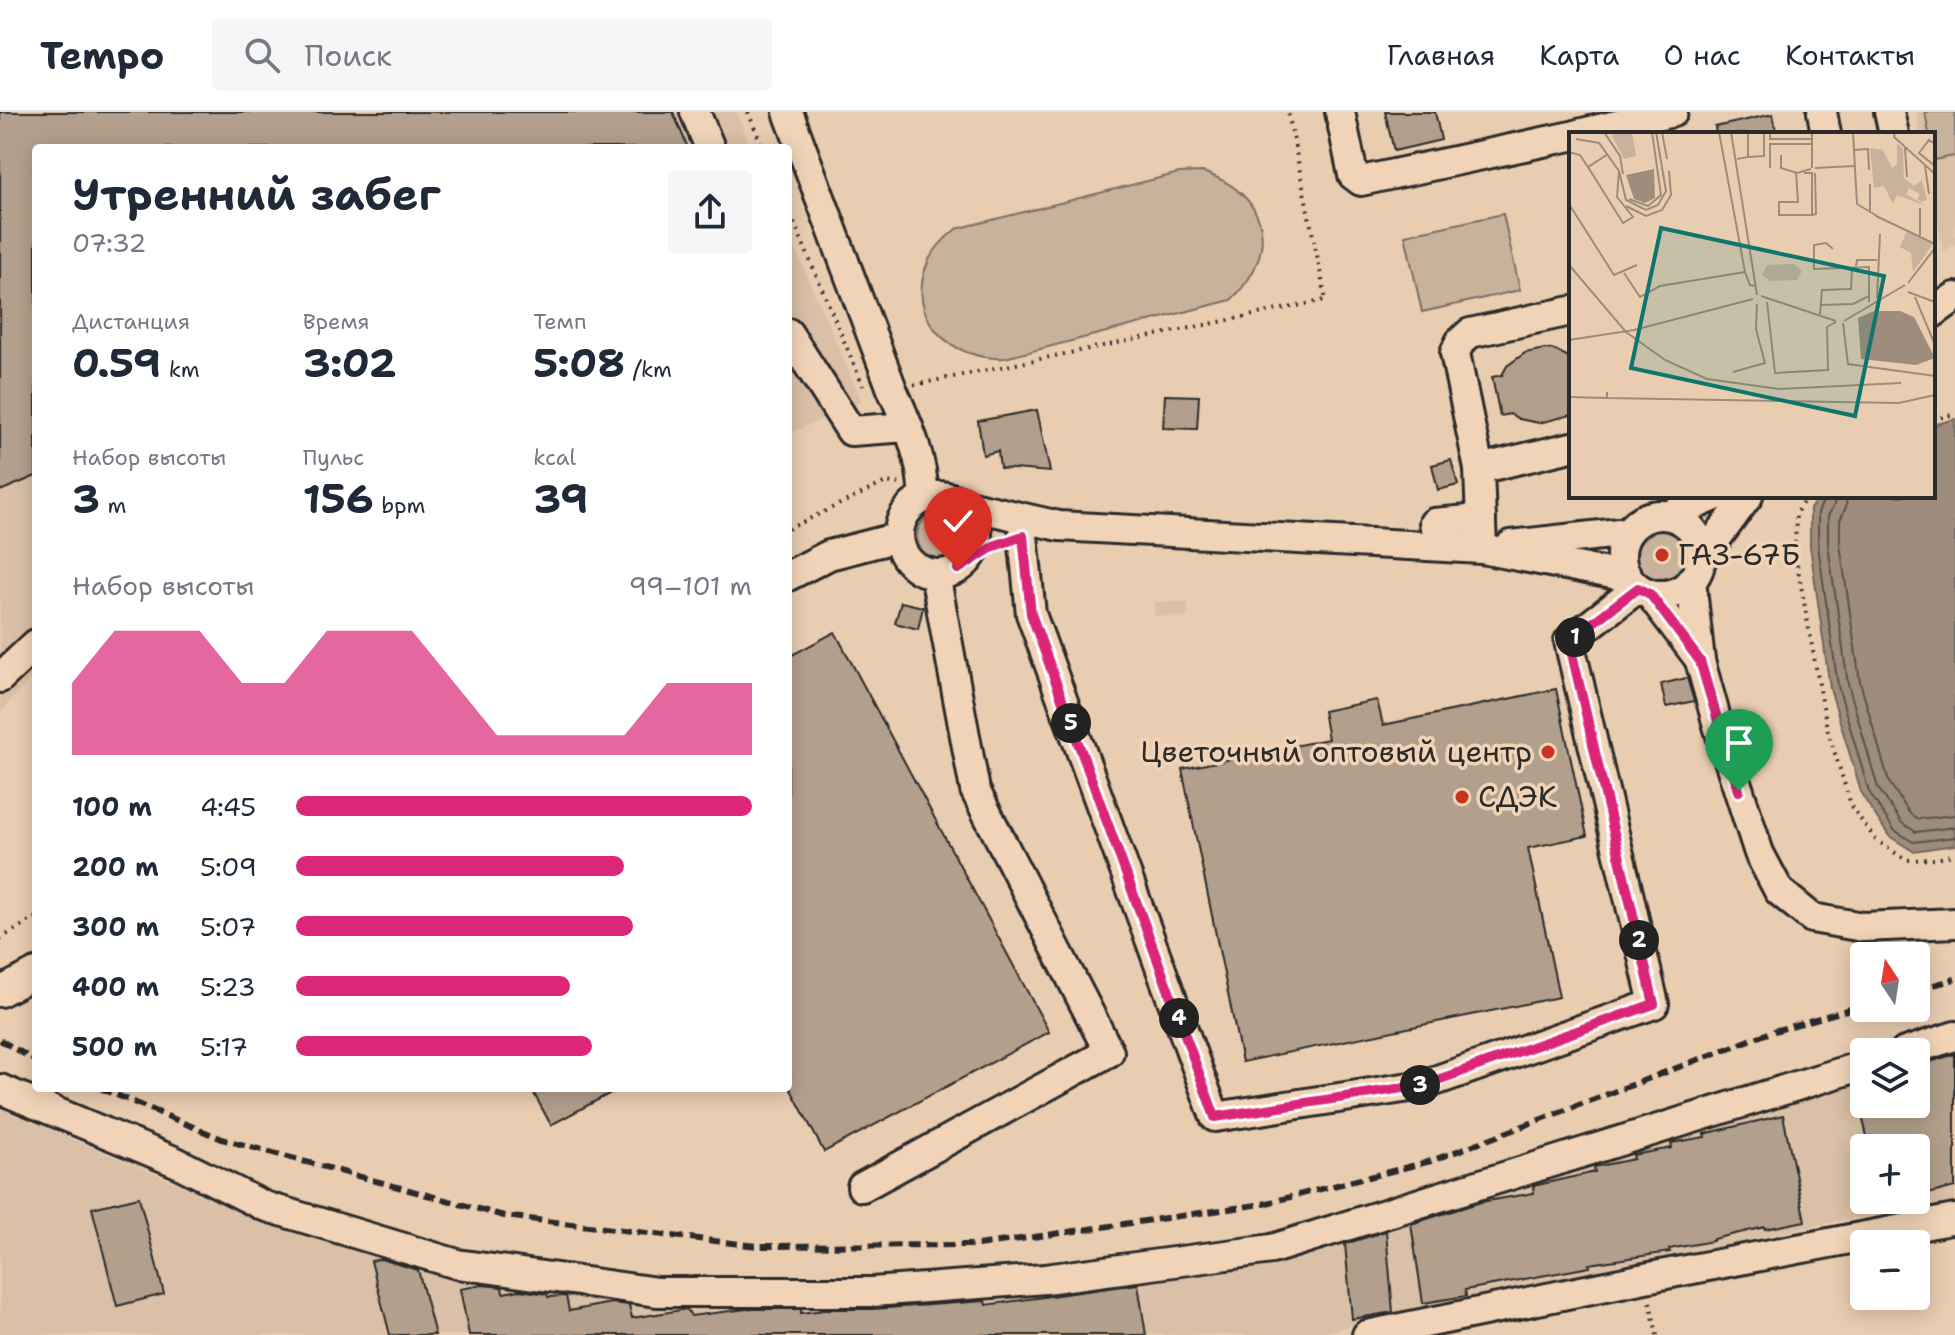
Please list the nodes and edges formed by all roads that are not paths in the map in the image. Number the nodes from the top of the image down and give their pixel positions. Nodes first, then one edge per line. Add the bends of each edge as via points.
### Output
1 (695, 112) edge
2 (788, 112) edge
3 (1340, 112) edge
4 (1822, 112) edge
5 (1889, 112) edge
6 (1674, 120) edge
7 (1592, 132) edge
8 (1826, 132) edge
9 (1894, 132) edge
10 (1569, 136) edge
11 (708, 144) edge
12 (1955, 297) edge
13 (1569, 311) edge
14 (1935, 312) edge
15 (792, 339) edge
16 (908, 427) junction
17 (1569, 447) edge
18 (1479, 469) junction
19 (924, 493) junction
20 (1710, 498) edge
21 (1747, 498) edge
22 (963, 504) junction
23 (1670, 515) junction
24 (1481, 519) junction
25 (1434, 523) dead end
26 (1059, 526) junction
27 (1628, 532) junction
28 (1023, 536) junction
29 (899, 537) junction
30 (1482, 549) junction
31 (967, 561) junction
32 (1697, 569) junction
33 (792, 574) edge
34 (935, 574) junction
35 (1639, 586) junction
36 (32, 648) edge
37 (1700, 661) junction
38 (0, 678) edge
39 (1955, 923) edge
40 (32, 975) edge
41 (0, 992) edge
42 (1955, 1036) edge
43 (1930, 1044) edge
44 (1850, 1069) edge
45 (0, 1089) edge
46 (862, 1187) dead end
47 (1955, 1219) edge
48 (1367, 1335) edge

1 - 11 street
2 - 16 street via 878,390
3 - 10 street via 1353,175 1361,181
4 - 8 street
5 - 9 street
6 - 7 street
12 - 14 street
13 - 18 street via 1470,333 1460,342 1456,362
15 - 16 street via 851,431
16 - 19 street
17 - 18 street
18 - 24 street
19 - 22 street
19 - 29 street via 905,515
20 - 23 street
21 - 32 street
22 - 26 street
22 - 31 street via 977,535
23 - 27 street via 1651,516
23 - 32 street via 1683,520 1699,540
24 - 25 street
24 - 30 street
26 - 28 street
26 - 30 street
27 - 30 street
27 - 35 street via 1621,557
28 - 31 street
28 - 35 street via 1031,614 1215,1117 1423,1085 1654,1004 1569,641
29 - 33 street via 829,555
29 - 34 street via 907,558
30 - 35 street
31 - 34 street via 958,569
32 - 35 street via 1686,587 1674,593
32 - 37 street
34 - 46 street via 975,790 1109,1052
35 - 37 street
36 - 38 street
37 - 39 street via 1759,853 1779,891 1812,918 1863,927
40 - 41 street
42 - 43 street
44 - 45 street via 1272,1249 1045,1279 872,1292 657,1292 457,1264 264,1206 176,1162
47 - 48 street

